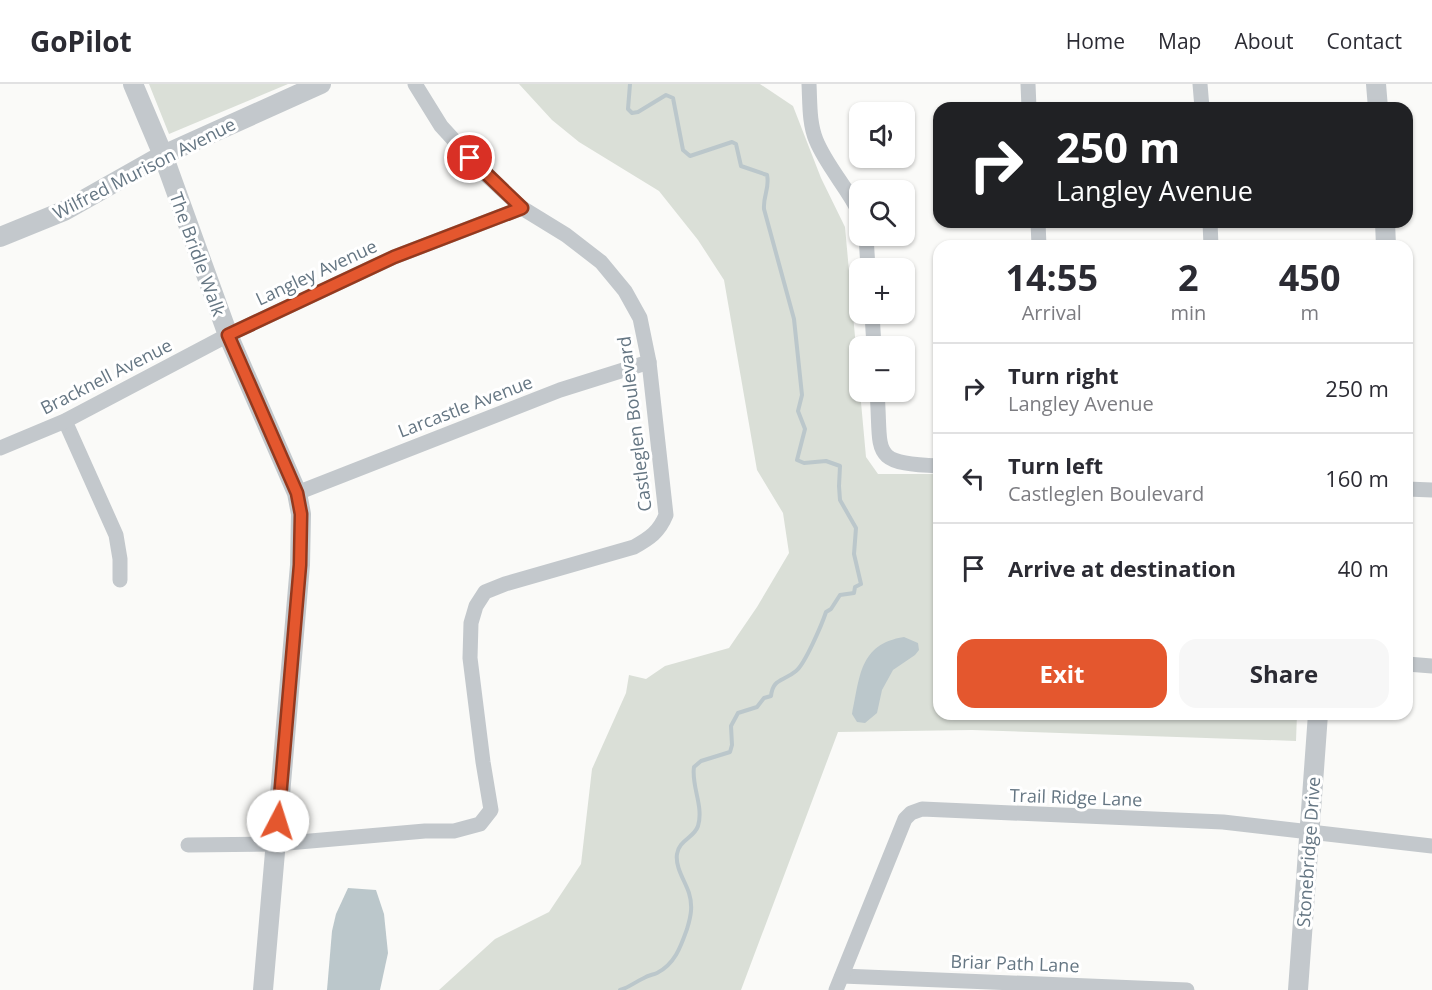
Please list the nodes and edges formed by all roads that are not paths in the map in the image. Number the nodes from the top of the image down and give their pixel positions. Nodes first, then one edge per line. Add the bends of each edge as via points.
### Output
1 (133, 84) edge
2 (321, 84) edge
3 (415, 84) edge
4 (809, 84) edge
5 (1028, 84) edge
6 (1200, 84) edge
7 (1376, 84) edge
8 (1029, 102) edge
9 (1202, 102) edge
10 (1378, 102) edge
11 (163, 155) junction
12 (849, 193) edge
13 (522, 208) junction
14 (0, 237) edge
15 (228, 335) junction
16 (649, 362) junction
17 (878, 402) edge
18 (65, 421) junction
19 (0, 448) edge
20 (933, 466) edge
21 (1413, 489) edge
22 (1432, 490) edge
23 (297, 493) junction
24 (120, 580) dead end
25 (1413, 664) edge
26 (1432, 666) edge
27 (1318, 720) edge
28 (1309, 832) junction
29 (276, 844) junction
30 (188, 845) dead end
31 (1432, 846) edge
32 (839, 983) edge
33 (263, 990) edge
34 (1187, 990) edge
35 (1298, 990) edge

1 - 11 street, The Bridle Walk
2 - 11 street, Wilfred Murison Avenue
3 - 13 street, Castleglen Boulevard via 441,126
4 - 12 street via 817,141
5 - 8 street
6 - 9 street
7 - 10 street
11 - 14 street, Wilfred Murison Avenue via 64,211
11 - 15 street, The Bridle Walk
13 - 15 street, Langley Avenue via 394,257
13 - 16 street, Castleglen Boulevard via 600,262 625,291 640,318
15 - 18 street, Bracknell Avenue
15 - 23 street, The Bridle Walk
16 - 23 street, Larcastle Avenue via 560,390
16 - 29 street, Castleglen Boulevard via 666,516 661,528 634,547 485,592 476,606 471,623 470,658 490,810 480,824 454,831
17 - 20 street via 883,453 905,465
18 - 19 street, Bracknell Avenue
18 - 24 street via 116,535
21 - 22 street
23 - 29 street, The Bridle Walk via 301,514 300,565
25 - 26 street
27 - 28 street, Stonebridge Drive
28 - 31 street, Trail Ridge Lane
28 - 32 street, Trail Ridge Lane via 1215,822 916,811 904,819
28 - 35 street, Stonebridge Drive
29 - 30 street, Castleglen Boulevard
29 - 33 street, The Bridle Walk
32 - 34 street, Briar Path Lane

